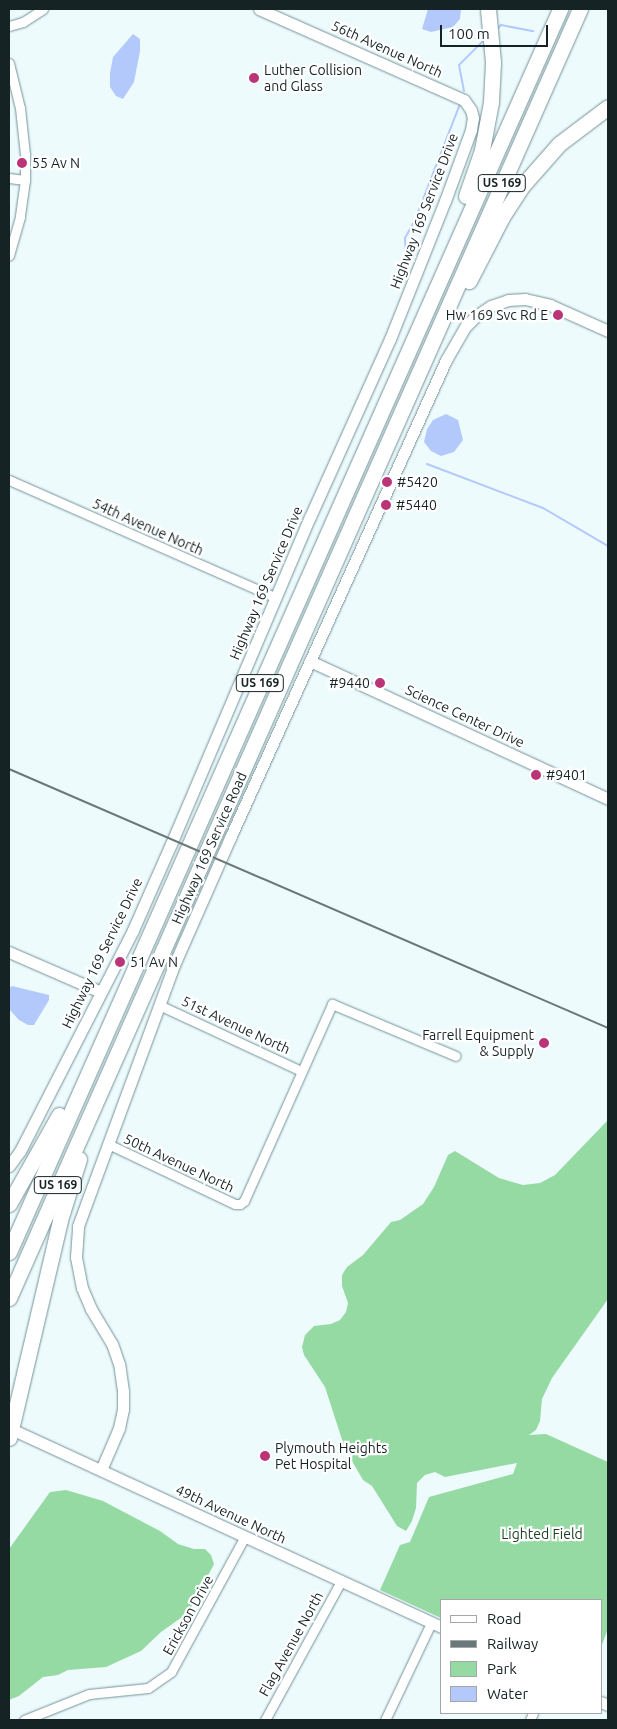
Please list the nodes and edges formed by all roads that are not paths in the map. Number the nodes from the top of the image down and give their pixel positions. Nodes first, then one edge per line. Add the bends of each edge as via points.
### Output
1 (43, 9) edge
2 (260, 9) edge
3 (488, 9) edge
4 (560, 9) edge
5 (580, 9) edge
6 (9, 26) edge
7 (9, 63) edge
8 (608, 107) edge
9 (471, 110) joint
10 (9, 178) edge
11 (25, 180) junction
12 (9, 255) edge
13 (420, 323) junction
14 (608, 331) edge
15 (424, 358) junction
16 (9, 480) edge
17 (276, 598) junction
18 (310, 661) junction
19 (608, 799) edge
20 (9, 952) edge
21 (101, 992) junction
22 (159, 1005) junction
23 (101, 1043) junction
24 (456, 1056) dead end
25 (301, 1071) junction
26 (108, 1073) junction
27 (108, 1144) junction
28 (9, 1166) edge
29 (9, 1204) edge
30 (9, 1252) edge
31 (9, 1298) edge
32 (10, 1432) edge
33 (101, 1470) junction
34 (245, 1536) junction
35 (341, 1581) junction
36 (436, 1625) edge
37 (24, 1720) edge
38 (264, 1720) edge
39 (385, 1720) edge

1 - 6 street via 23,22
2 - 9 street, 56th Avenue North via 464,100
3 - 13 highway via 494,75 488,124 474,176
4 - 13 highway, US 169
5 - 15 highway, US 169
7 - 11 street via 22,126
8 - 15 highway via 559,144 523,185
9 - 17 street, Highway 169 Service Drive via 474,118 462,157 405,302
10 - 11 street
11 - 12 street via 20,217
13 - 23 highway, US 169
14 - 18 street, Highway 169 Service Road via 533,300 516,299 491,306 476,316 460,335
15 - 26 highway, US 169
16 - 17 street, 54th Avenue North
17 - 21 street, Highway 169 Service Drive via 133,930
18 - 19 street, Science Center Drive
18 - 22 street, Highway 169 Service Road via 182,946
20 - 21 street
21 - 28 street, Highway 169 Service Drive via 20,1151
22 - 25 street, 51st Avenue North
22 - 27 street, Highway 169 Service Road
23 - 29 highway via 83,1069
23 - 30 highway, US 169
24 - 25 street via 332,1004
25 - 27 street, 50th Avenue North via 240,1204
26 - 31 highway, US 169
26 - 32 highway via 60,1220
27 - 33 street, Highway 169 Service Road via 81,1216 76,1247 82,1288 112,1344 121,1377 121,1419
32 - 33 street, 49th Avenue North
33 - 34 street, 49th Avenue North
34 - 35 street, 49th Avenue North
34 - 37 street, Erickson Drive via 171,1672 148,1688 89,1694
35 - 36 street, 49th Avenue North
35 - 38 street, Flag Avenue North
36 - 39 street

